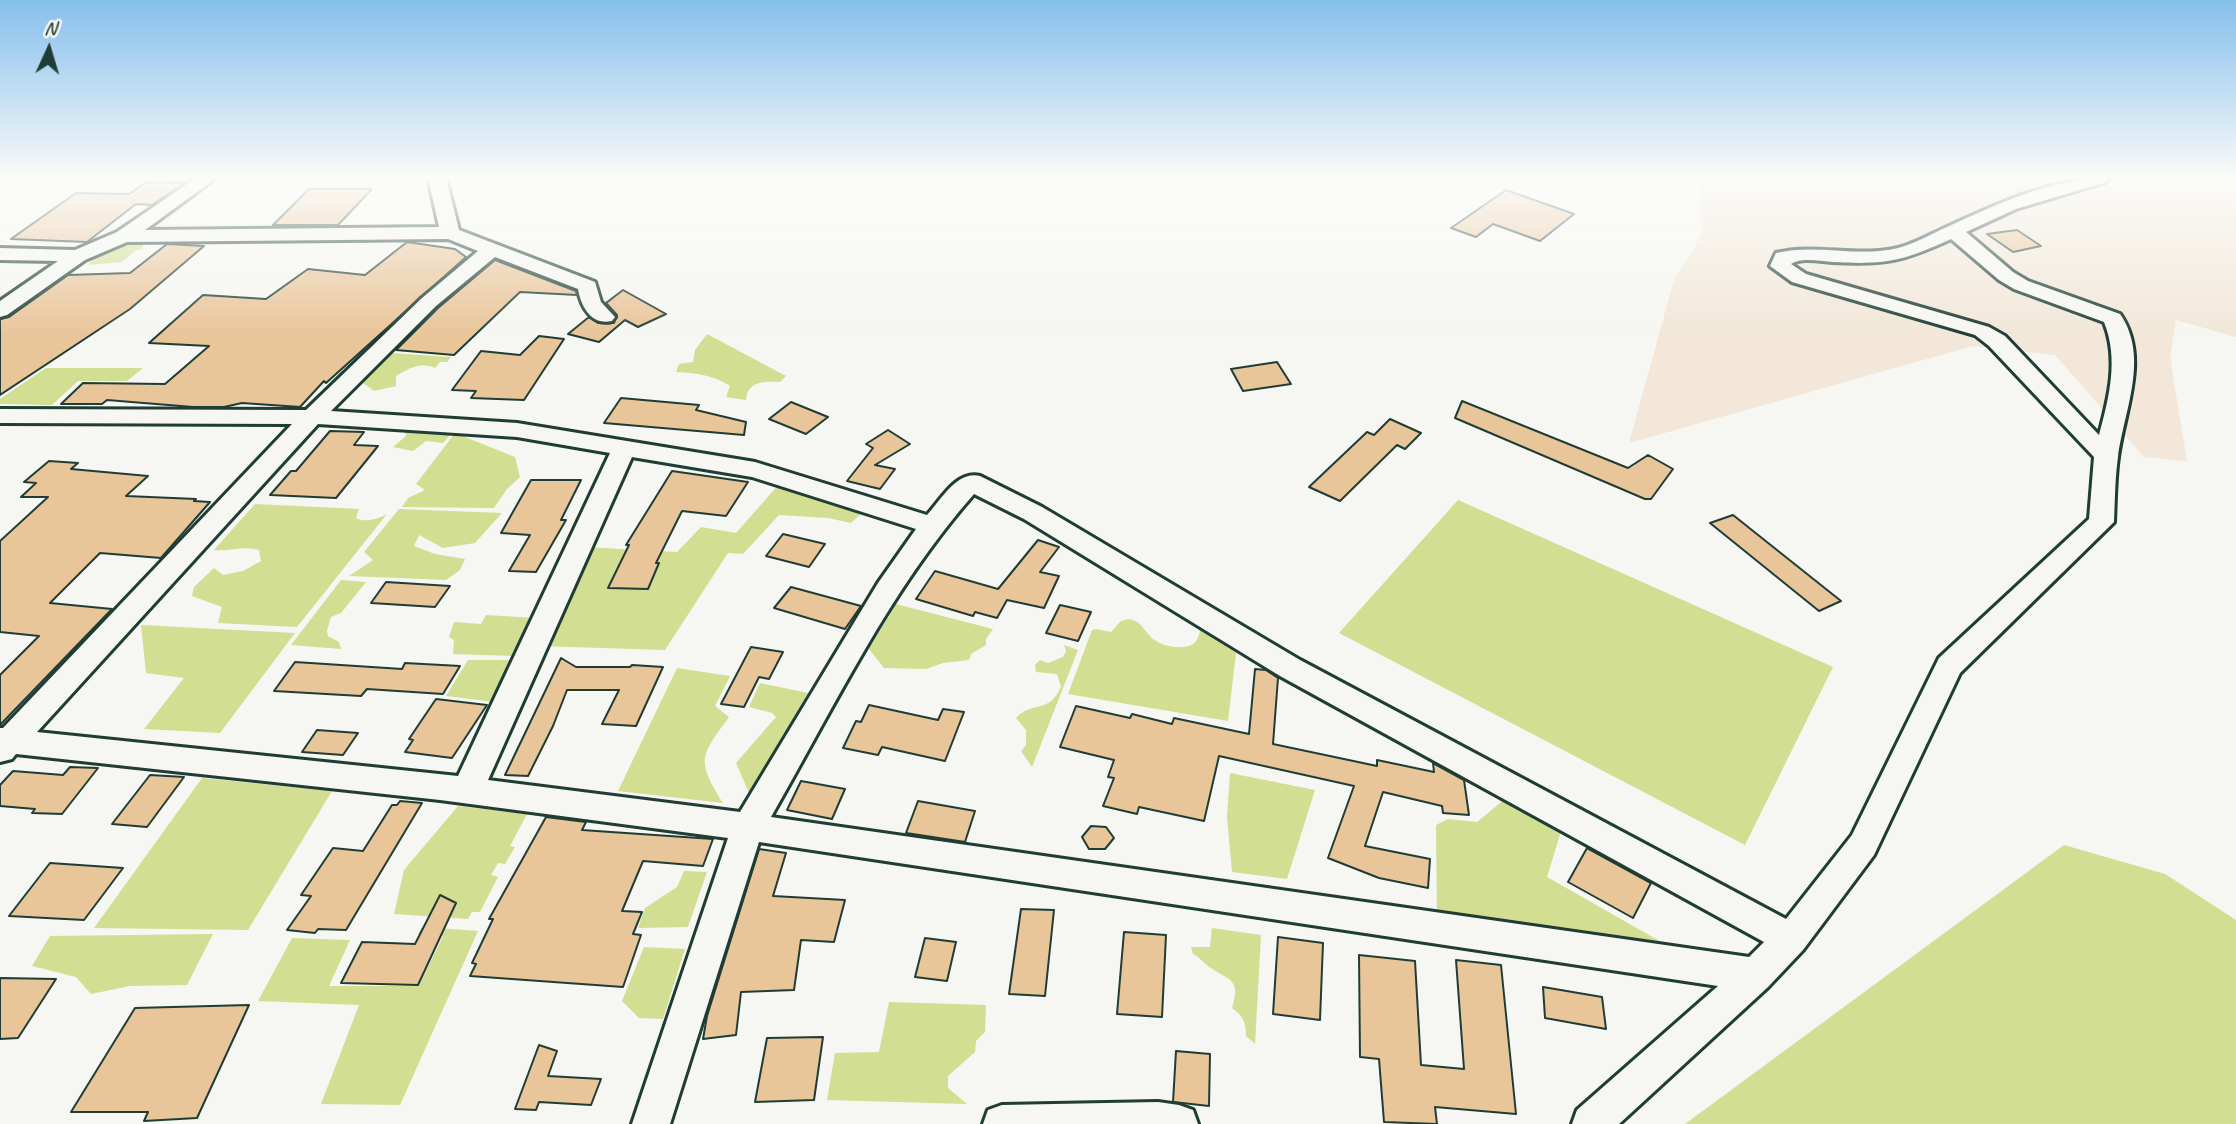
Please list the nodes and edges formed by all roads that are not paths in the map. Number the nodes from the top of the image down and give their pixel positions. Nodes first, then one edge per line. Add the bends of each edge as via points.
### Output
1 (132, 230) edge
2 (1953, 231) joint
3 (450, 233) joint
4 (124, 236) junction
5 (491, 250) junction
6 (0, 254) edge
7 (78, 256) junction
8 (0, 311) edge
9 (605, 317) dead end
10 (0, 416) edge
11 (312, 417) junction
12 (624, 449) junction
13 (2106, 456) junction
14 (932, 525) junction
15 (3, 744) edge
16 (468, 789) junction
17 (748, 827) junction
18 (1791, 939) junction
19 (1756, 975) junction
20 (651, 1124) edge
21 (1002, 1124) edge
22 (1179, 1124) edge
23 (1591, 1124) edge

1 - 4 street
2 - 13 street via 2021,285 2113,318 2119,330 2123,382
2 - 13 street via 1904,253 1870,258 1804,254 1783,257 1780,266 1799,278 1982,331 1997,341
3 - 4 street
3 - 5 street
4 - 7 street
5 - 9 street via 588,286 591,304
5 - 11 street via 429,302
6 - 7 street
7 - 8 street
10 - 11 street
11 - 12 street via 517,430
11 - 15 street
12 - 14 street via 755,470
12 - 16 street
13 - 18 street via 2101,522 1949,666 1863,845
14 - 17 street via 887,590
14 - 18 street via 971,482 1033,513 1290,668
15 - 16 street
16 - 17 street
17 - 19 street
17 - 20 street
18 - 19 street
19 - 23 street
21 - 22 street

